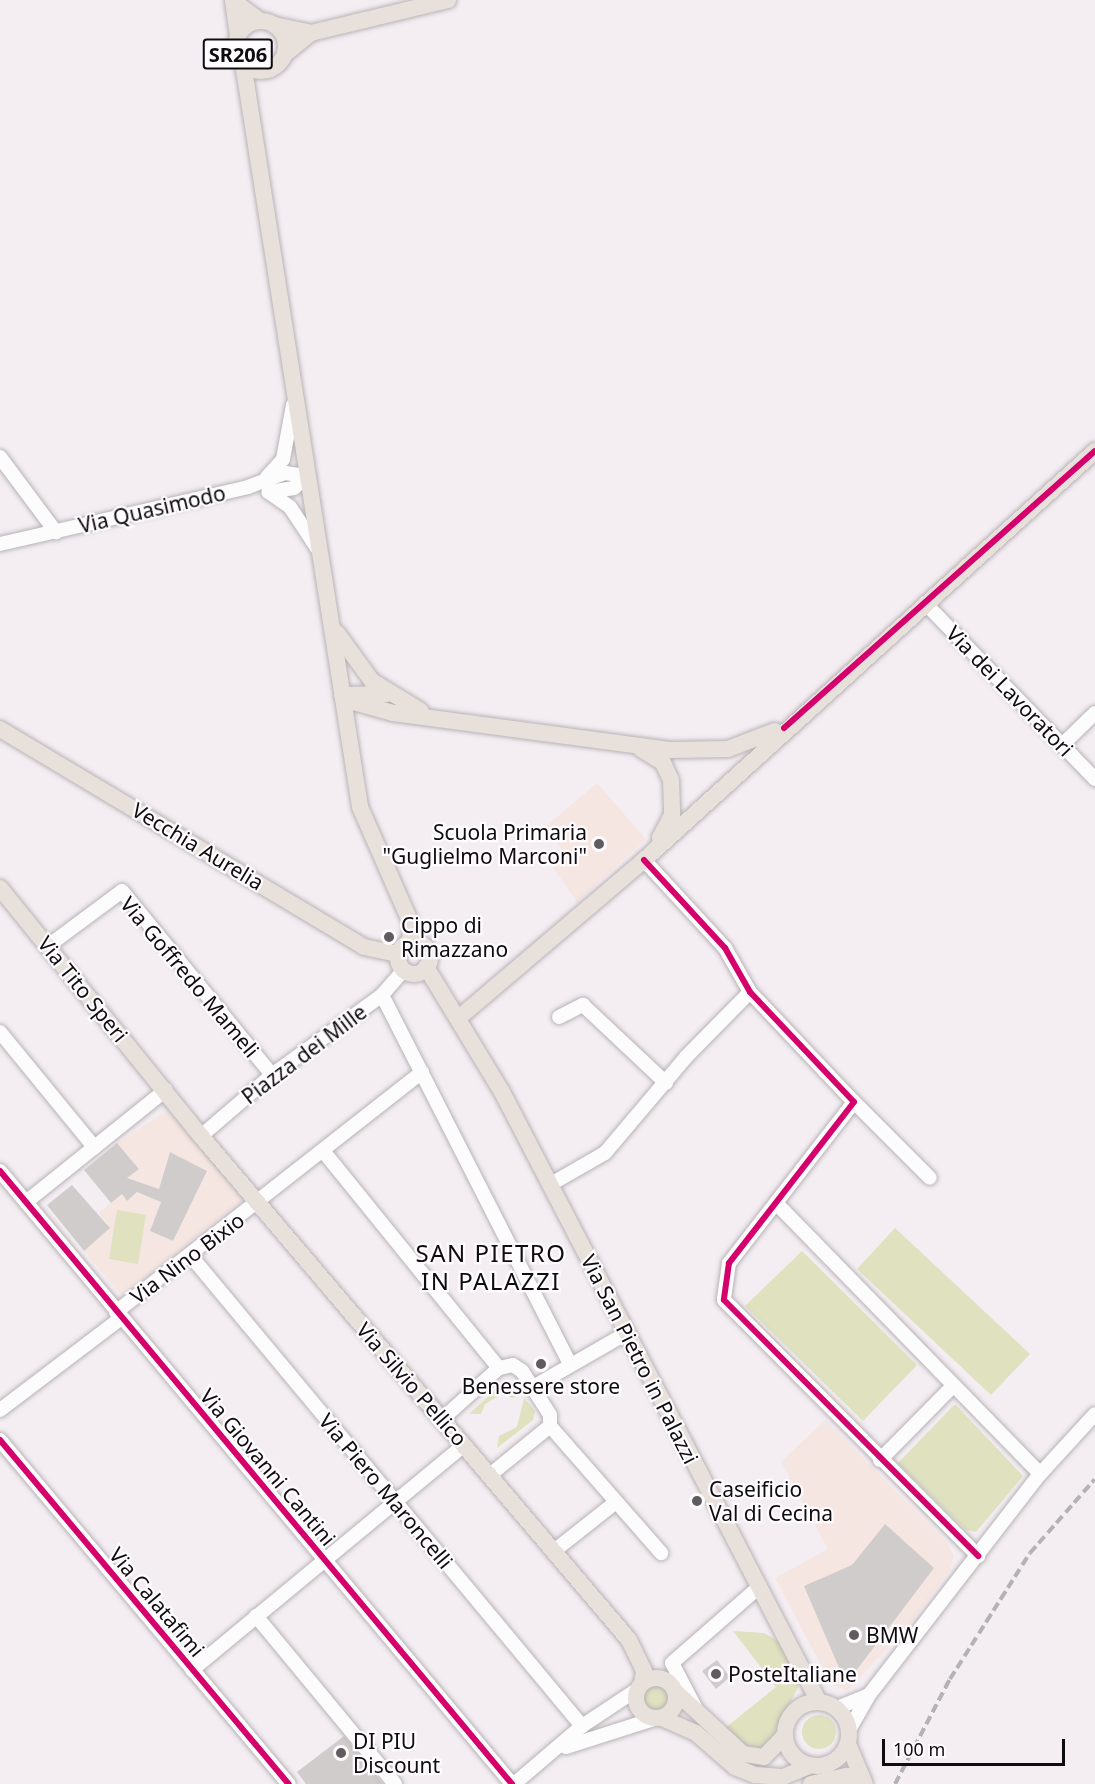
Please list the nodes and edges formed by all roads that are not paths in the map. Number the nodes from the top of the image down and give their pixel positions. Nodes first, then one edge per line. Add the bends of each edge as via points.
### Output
1 (232, 0) edge
2 (448, 0) edge
3 (267, 23) junction
4 (311, 33) junction
5 (238, 36) junction
6 (285, 54) junction
7 (243, 63) junction
8 (273, 68) junction
9 (249, 117) junction
10 (293, 400) junction
11 (1095, 451) edge
12 (0, 457) edge
13 (306, 476) junction
14 (267, 485) junction
15 (56, 532) junction
16 (0, 544) edge
17 (319, 551) junction
18 (926, 603) junction
19 (330, 619) junction
20 (388, 694) junction
21 (343, 697) junction
22 (425, 713) junction
23 (1095, 713) edge
24 (784, 728) junction
25 (0, 729) edge
26 (630, 744) junction
27 (1062, 745) junction
28 (1095, 779) edge
29 (644, 860) junction
30 (0, 888) edge
31 (48, 946) junction
32 (404, 948) junction
33 (426, 967) junction
34 (404, 970) junction
35 (750, 992) junction
36 (382, 995) junction
37 (461, 1016) junction
38 (559, 1017) dead end
39 (0, 1032) edge
40 (422, 1072) junction
41 (272, 1075) junction
42 (666, 1083) junction
43 (166, 1090) junction
44 (854, 1102) junction
45 (201, 1136) junction
46 (94, 1147) junction
47 (324, 1152) junction
48 (0, 1171) edge
49 (930, 1178) dead end
50 (551, 1184) junction
51 (26, 1202) junction
52 (258, 1203) junction
53 (776, 1203) junction
54 (190, 1256) junction
55 (118, 1315) junction
56 (627, 1333) junction
57 (570, 1364) junction
58 (499, 1368) junction
59 (953, 1386) junction
60 (533, 1387) junction
61 (0, 1410) edge
62 (1095, 1414) edge
63 (441, 1420) junction
64 (550, 1426) junction
65 (0, 1440) edge
66 (464, 1444) junction
67 (880, 1460) junction
68 (1040, 1474) junction
69 (490, 1475) junction
70 (395, 1502) junction
71 (616, 1502) junction
72 (554, 1551) junction
73 (661, 1554) dead end
74 (978, 1556) junction
75 (325, 1560) junction
76 (758, 1588) junction
77 (256, 1616) junction
78 (192, 1670) junction
79 (640, 1686) junction
80 (676, 1692) junction
81 (869, 1695) junction
82 (819, 1702) junction
83 (837, 1708) junction
84 (698, 1716) junction
85 (658, 1718) junction
86 (582, 1726) junction
87 (785, 1735) junction
88 (849, 1737) junction
89 (559, 1750) junction
90 (811, 1765) junction
91 (735, 1767) junction
92 (289, 1784) edge
93 (395, 1784) edge
94 (513, 1784) edge
95 (760, 1784) edge
96 (811, 1784) edge
97 (863, 1784) edge

1 - 3 main road, SR206
1 - 5 main road, SR206
2 - 4 main road
3 - 4 main road
3 - 5 main road, SR206
3 - 6 main road, SR206 via 285,38
4 - 6 main road
5 - 7 main road, SR206
6 - 8 main road, SR206
7 - 8 main road, SR206 via 257,70
7 - 9 main road
8 - 9 main road via 252,98
9 - 10 main road
10 - 13 main road
10 - 14 street via 284,459
11 - 18 main road
12 - 15 street
13 - 14 street, Via Quasimodo via 294,471
13 - 17 main road
14 - 15 street, Via Quasimodo
14 - 17 street, Via Quasimodo via 290,507
15 - 16 street, Via Quasimodo
17 - 19 main road
18 - 24 main road
18 - 27 street, Via dei Lavoratori
19 - 20 main road via 348,655
19 - 21 main road
20 - 21 main road
20 - 22 main road
21 - 22 main road via 393,713
21 - 32 main road via 367,832 411,923
22 - 26 main road
23 - 27 street
24 - 26 main road via 728,749
24 - 29 main road
25 - 32 main road, Vecchia Aurelia via 364,947
26 - 29 main road via 663,763 674,795 664,833
27 - 28 street, Via dei Lavoratori
29 - 35 street via 725,948
29 - 37 main road
30 - 31 main road, Via Tito Speri
31 - 41 street, Via Goffredo Mameli via 122,891
31 - 43 main road, Via Tito Speri
32 - 33 main road via 427,949
32 - 34 main road
33 - 34 main road via 416,974
33 - 37 main road
34 - 36 street, Piazza dei Mille
35 - 42 street
35 - 44 street
36 - 40 street
36 - 41 street, Piazza dei Mille
37 - 50 main road, Via San Pietro in Palazzi
38 - 42 street via 583,1005
39 - 46 street
40 - 47 street
40 - 57 street
41 - 45 street, Piazza dei Mille
42 - 50 street via 605,1153
43 - 45 main road, Via Silvio Pellico
43 - 46 street
44 - 49 street
44 - 53 street
45 - 52 main road, Via Silvio Pellico
46 - 51 street
47 - 52 street
47 - 58 street
48 - 51 street, Via Giovanni Cantini
50 - 56 main road, Via San Pietro in Palazzi
51 - 55 street, Via Giovanni Cantini
52 - 54 street, Via Nino Bixio
52 - 63 main road, Via Silvio Pellico
53 - 59 street
53 - 67 street via 729,1263 724,1300
54 - 55 street, Via Nino Bixio
54 - 70 street, Via Piero Maroncelli
55 - 61 street, Via Nino Bixio
55 - 75 street, Via Giovanni Cantini
56 - 57 street
56 - 76 main road, Via San Pietro in Palazzi
57 - 60 street
58 - 60 street via 517,1366
58 - 63 street
59 - 67 street
59 - 68 street
60 - 64 street
62 - 68 street
63 - 66 main road, Via Silvio Pellico
64 - 69 street
64 - 71 street
65 - 78 street, Via Calatafimi
66 - 69 main road, Via Silvio Pellico
66 - 70 street
67 - 74 street
68 - 74 street
69 - 72 main road, Via Silvio Pellico
70 - 75 street
70 - 86 street, Via Piero Maroncelli
71 - 72 street
71 - 73 street
72 - 79 main road, Via Silvio Pellico via 629,1640 644,1671
74 - 81 street
75 - 77 street
75 - 94 street, Via Giovanni Cantini
76 - 82 main road, Via San Pietro in Palazzi
76 - 84 street via 672,1663
77 - 78 street
77 - 93 street
78 - 92 street, Via Calatafimi
79 - 80 main road via 662,1678
79 - 85 main road via 638,1708
79 - 86 street
80 - 84 main road
80 - 85 main road via 676,1705
81 - 83 street
81 - 88 street
82 - 83 main road
82 - 87 main road via 791,1715
83 - 88 main road
84 - 87 main road via 751,1757 764,1757
85 - 89 street
85 - 91 main road via 696,1733
86 - 89 street
87 - 90 main road via 793,1755
88 - 90 main road via 837,1759
88 - 97 main road
89 - 94 street
90 - 91 main road via 771,1778
91 - 95 main road
96 - 97 main road via 847,1776

